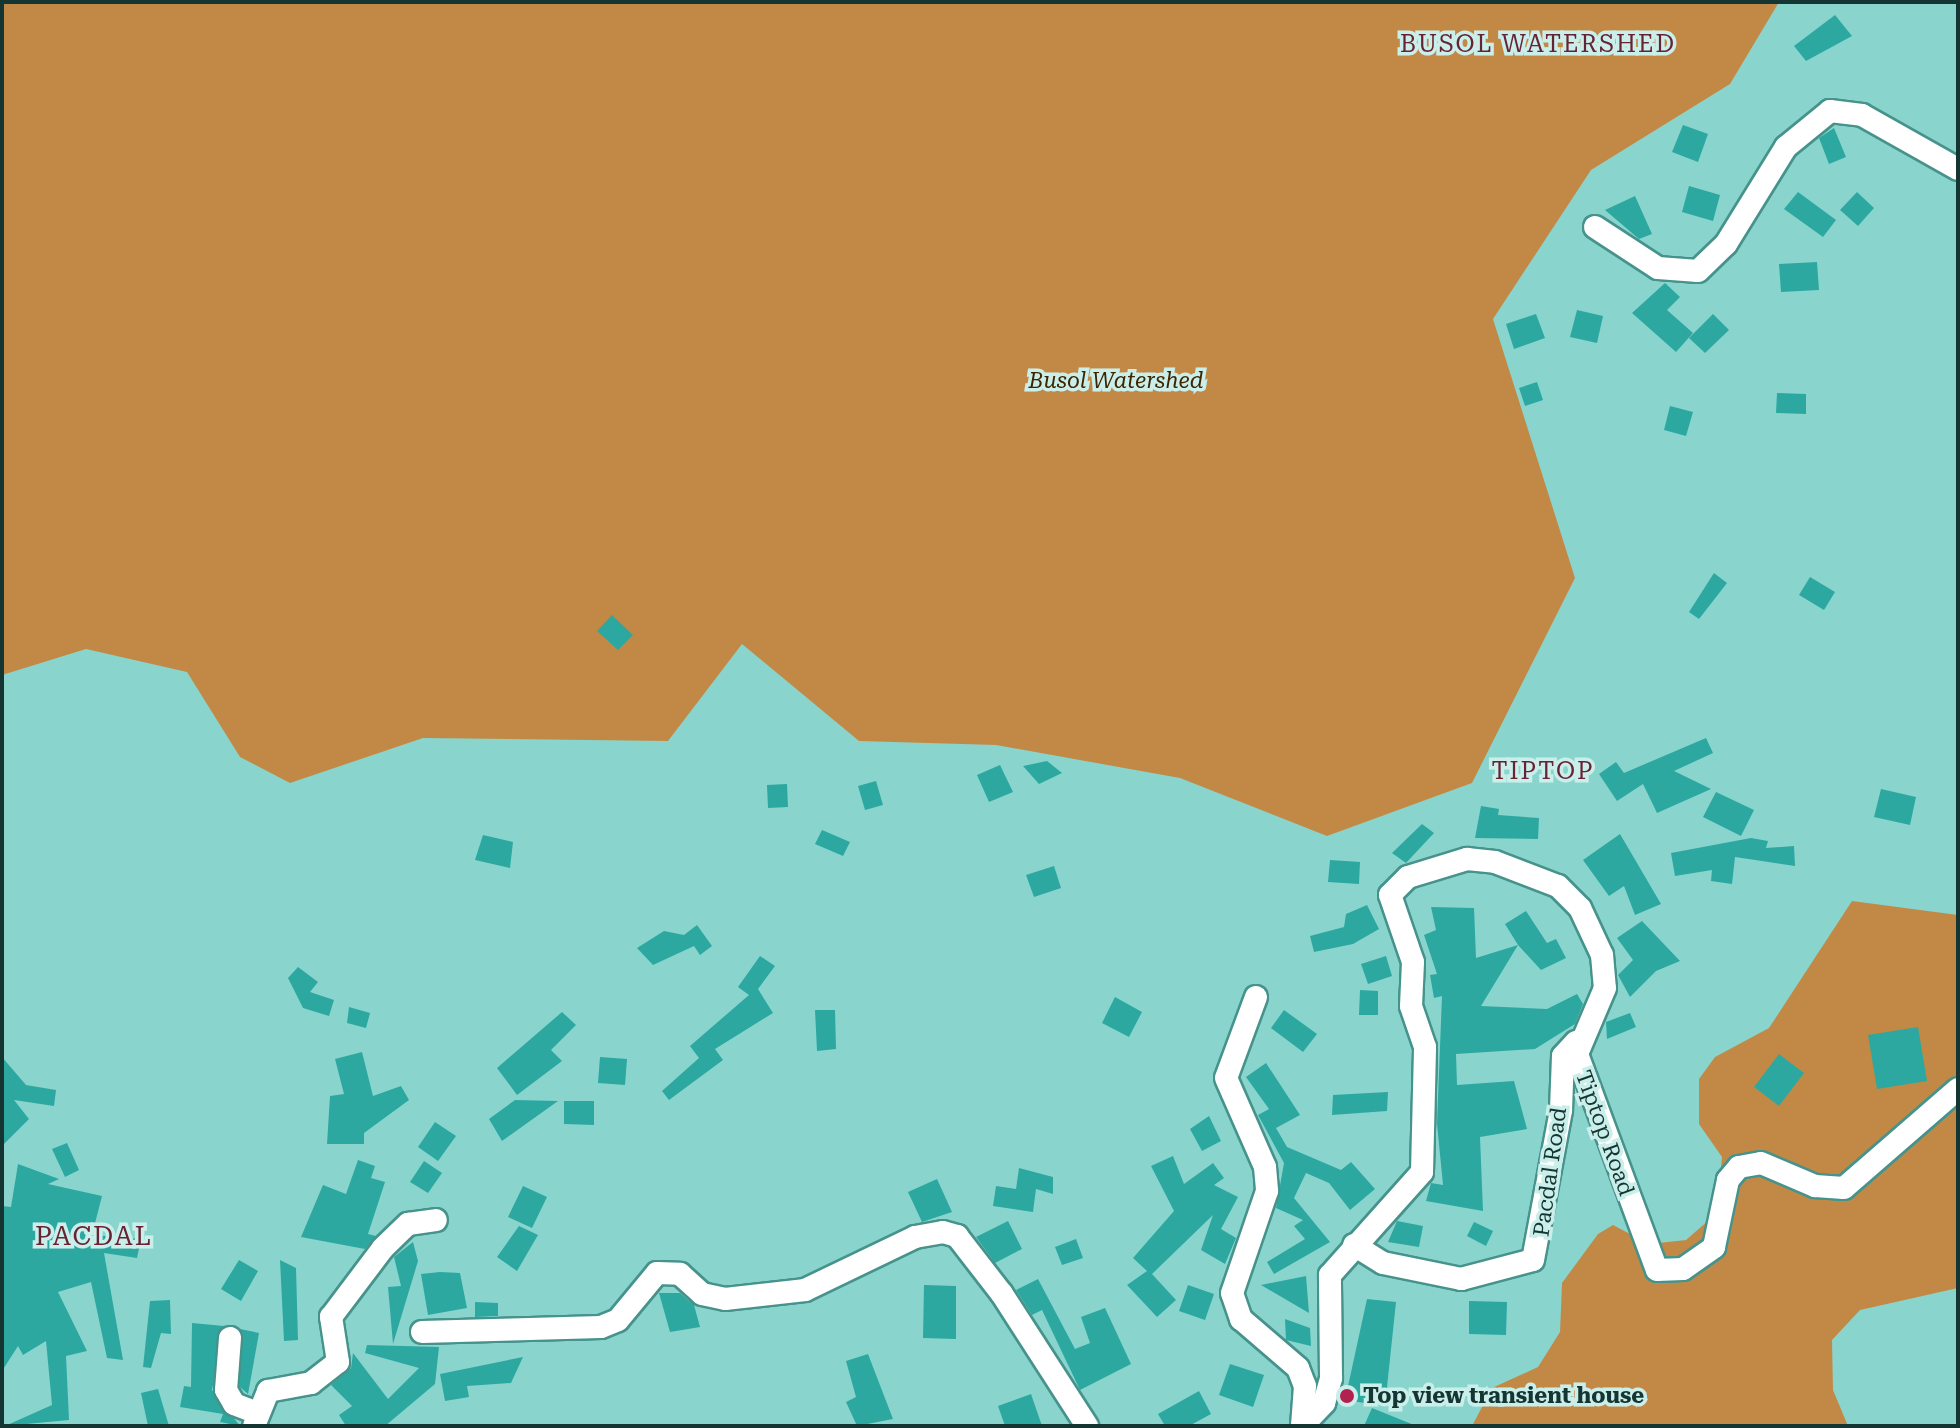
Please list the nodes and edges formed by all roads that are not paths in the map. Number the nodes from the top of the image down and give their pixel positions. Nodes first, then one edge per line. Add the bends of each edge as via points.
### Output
1 (1958, 169) edge
2 (1595, 227) dead end
3 (1256, 997) dead end
4 (1576, 1042) junction
5 (1958, 1089) edge
6 (436, 1220) dead end
7 (1354, 1245) junction
8 (422, 1332) dead end
9 (230, 1338) dead end
10 (256, 1420) edge
11 (1087, 1426) edge
12 (1302, 1426) edge

1 - 2 street via 1862,115 1830,111 1786,147 1726,244 1698,271 1658,268
3 - 12 street via 1226,1078 1265,1167 1267,1191 1232,1293 1241,1319 1298,1368 1305,1386
4 - 5 street, Tiptop Road via 1651,1263 1665,1273 1714,1247 1728,1180 1739,1167 1761,1163 1815,1186 1844,1188
4 - 7 street, Pacdal Road via 1563,1056 1561,1110 1533,1260 1448,1278 1383,1263
4 - 7 street, Tiptop Road via 1598,1007 1605,970 1596,939 1568,893 1519,870 1467,859 1394,886 1390,905 1413,962 1411,1006 1425,1047 1422,1172
6 - 10 street via 408,1224 351,1287 331,1317 338,1362 311,1383 268,1391
7 - 12 street, Tiptop Road via 1330,1275 1331,1378 1324,1403
8 - 11 street via 601,1327 618,1320 657,1273 680,1274 702,1294 725,1299 805,1290 915,1237 943,1232 957,1236 1002,1294
9 - 10 street via 226,1390 234,1404

